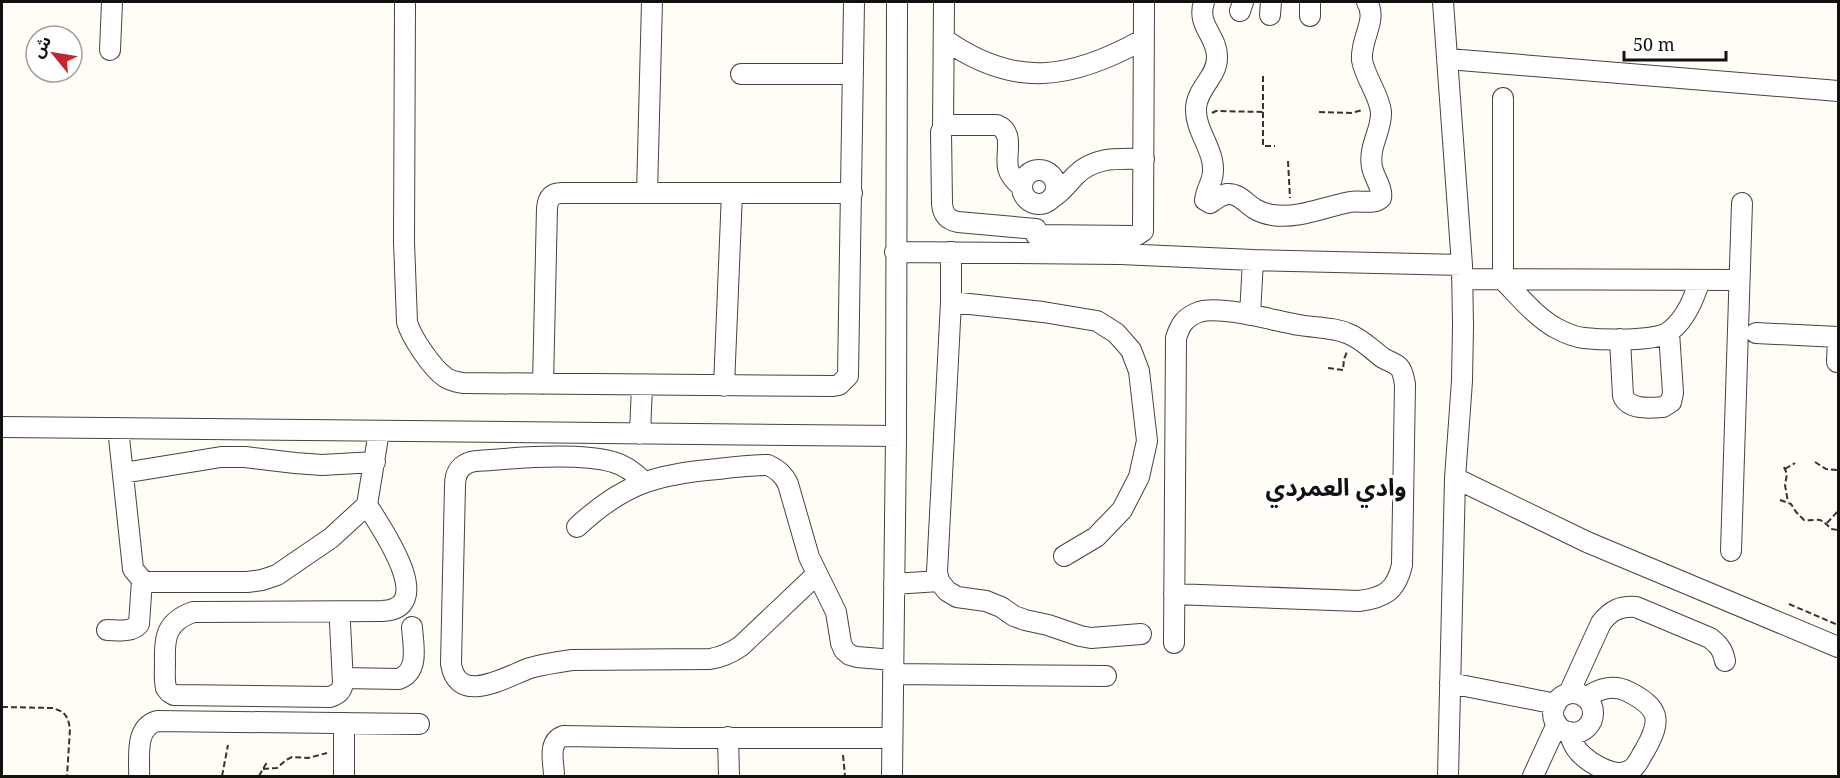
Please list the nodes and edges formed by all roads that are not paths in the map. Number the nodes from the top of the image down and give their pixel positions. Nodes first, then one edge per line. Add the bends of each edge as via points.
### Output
1 (112, 2) edge
2 (405, 2) edge
3 (652, 2) edge
4 (854, 2) edge
5 (897, 2) edge
6 (944, 2) edge
7 (1144, 2) edge
8 (1204, 2) edge
9 (1367, 2) edge
10 (1443, 2) edge
11 (944, 39) junction
12 (1143, 39) junction
13 (110, 50) dead end
14 (1448, 58) junction
15 (741, 74) dead end
16 (853, 74) junction
17 (1839, 91) edge
18 (1503, 98) dead end
19 (943, 128) junction
20 (1144, 159) junction
21 (1022, 187) junction
22 (647, 193) junction
23 (732, 193) junction
24 (852, 193) junction
25 (1044, 201) junction
26 (1742, 203) dead end
27 (1036, 239) junction
28 (896, 252) junction
29 (951, 252) junction
30 (1253, 260) junction
31 (1462, 272) junction
32 (1503, 280) junction
33 (1700, 280) junction
34 (1739, 280) junction
35 (951, 302) junction
36 (1250, 315) junction
37 (1669, 333) junction
38 (1756, 333) dead end
39 (1839, 338) edge
40 (1620, 339) junction
41 (1837, 362) dead end
42 (543, 384) junction
43 (642, 385) junction
44 (724, 386) junction
45 (2, 427) edge
46 (118, 428) junction
47 (379, 432) junction
48 (640, 434) junction
49 (896, 436) junction
50 (375, 462) junction
51 (123, 473) junction
52 (1455, 478) junction
53 (644, 482) junction
54 (367, 505) junction
55 (577, 527) dead end
56 (1731, 552) dead end
57 (1064, 556) dead end
58 (817, 574) junction
59 (142, 580) junction
60 (939, 581) junction
61 (894, 584) junction
62 (1174, 594) junction
63 (340, 623) dead end
64 (412, 627) dead end
65 (107, 630) dead end
66 (1141, 634) dead end
67 (1174, 643) dead end
68 (1839, 647) edge
69 (1725, 661) dead end
70 (893, 667) junction
71 (1106, 676) dead end
72 (343, 678) junction
73 (1450, 683) junction
74 (1570, 698) junction
75 (344, 723) junction
76 (419, 724) dead end
77 (1563, 728) junction
78 (728, 737) junction
79 (892, 738) junction
80 (139, 777) edge
81 (344, 777) edge
82 (554, 777) edge
83 (729, 777) edge
84 (892, 777) edge
85 (1448, 777) edge
86 (1533, 777) edge

1 - 13 street
2 - 42 street via 404,242 410,333 438,371 453,381
3 - 22 street
4 - 16 street
5 - 28 street
6 - 11 street
7 - 12 street
8 - 9 street via 1203,21 1217,58 1196,106 1213,167 1205,200 1210,203 1227,194 1235,195 1260,212 1292,216 1381,198 1371,155 1380,112 1362,60 1372,19
10 - 14 street
11 - 12 street via 982,63 1026,74 1048,74 1098,62
11 - 19 street
12 - 20 street
14 - 17 street
14 - 31 street
15 - 16 street
16 - 24 street
18 - 32 street
19 - 21 street via 952,124 1002,127 1008,136 1008,168
19 - 27 street via 942,204 946,217
20 - 25 street via 1098,161 1086,166 1059,194
20 - 27 street via 1141,234
21 - 25 street via 1026,198
21 - 25 street via 1031,172 1042,170 1053,176 1057,187
22 - 23 street
22 - 42 street via 550,196
23 - 24 street
23 - 44 street
24 - 44 street via 848,376 833,386
25 - 27 street
26 - 34 street
27 - 29 street
27 - 30 street via 1161,255
28 - 29 street
28 - 49 street
29 - 35 street
30 - 31 street
30 - 36 street
31 - 32 street
31 - 52 street via 1462,381
32 - 33 street
32 - 40 street via 1556,328 1582,338
33 - 34 street
33 - 37 street via 1688,309
34 - 56 street
35 - 57 street via 1098,321 1131,350 1139,371 1147,441 1139,477 1122,510 1096,537
35 - 60 street
36 - 62 street via 1202,311 1189,316 1176,338
36 - 62 street via 1347,333 1399,367 1405,384 1402,566 1394,587 1385,594 1359,601
37 - 40 street
37 - 40 street via 1673,393 1671,402 1663,407 1633,406 1625,400
38 - 39 street
39 - 41 street
42 - 43 street
43 - 44 street
43 - 48 street
45 - 46 street
46 - 47 street
46 - 51 street
47 - 48 street
47 - 50 street
48 - 49 street
49 - 61 street
50 - 51 street via 322,465 221,457
50 - 54 street
51 - 59 street via 134,570
52 - 68 street via 1587,542
52 - 73 street
53 - 55 street via 619,494
53 - 58 street via 665,475 758,465 777,469 788,484
53 - 58 street via 631,470 600,459 502,459 462,466 455,478 453,527 451,664 457,680 463,685 486,684 528,669 572,660 721,657 741,646
54 - 59 street via 311,553 277,575 262,580 220,582
54 - 72 street via 391,542 407,582 405,598 398,607 387,611 193,612 173,623 164,644 166,688 174,695 330,697 342,689
58 - 70 street via 836,612 844,650
59 - 65 street via 139,624 130,630
60 - 61 street
60 - 66 street via 957,597 986,601 1014,616 1080,636
61 - 70 street
62 - 67 street
63 - 72 street
64 - 72 street via 414,662 405,676
69 - 74 street via 1718,644 1710,638 1626,606 1616,609 1601,623
70 - 71 street
70 - 79 street
73 - 74 street
73 - 85 street
74 - 77 street via 1554,716
74 - 77 street via 1592,707 1593,713 1590,724 1580,731
74 - 77 street via 1605,688 1625,690 1649,704 1656,725 1634,768 1618,773 1587,759
75 - 76 street
75 - 80 street via 157,721 147,725 141,735
75 - 81 street
77 - 86 street
78 - 79 street
78 - 82 street via 563,736 553,746
78 - 83 street
79 - 84 street

